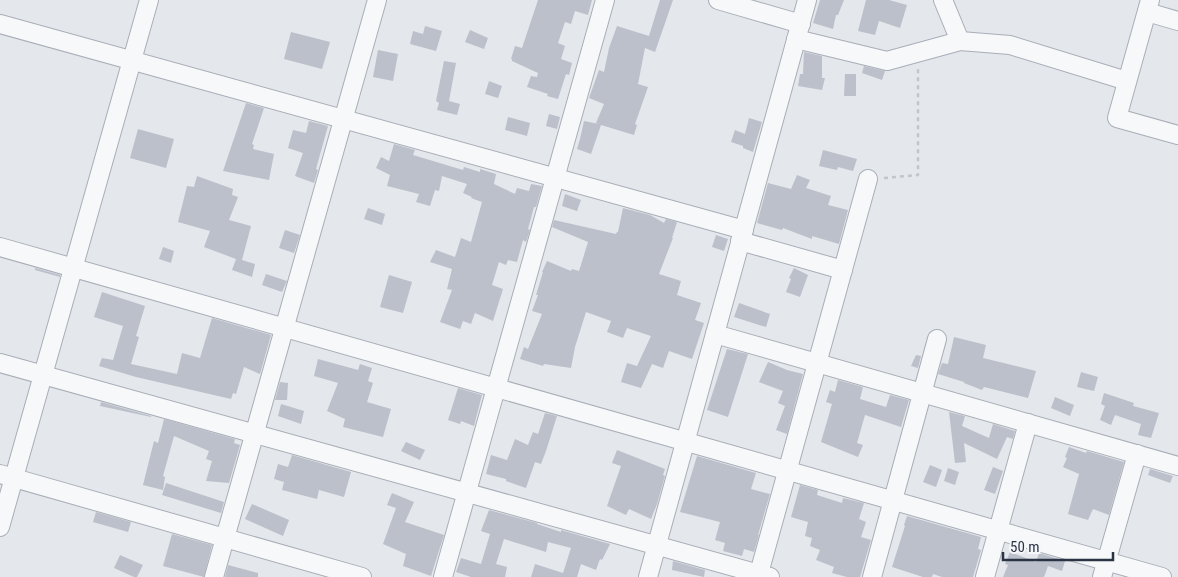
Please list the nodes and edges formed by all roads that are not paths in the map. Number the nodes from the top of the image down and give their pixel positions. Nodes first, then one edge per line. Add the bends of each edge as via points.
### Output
1 (148, 0) edge
2 (377, 0) edge
3 (605, 0) edge
4 (718, 0) edge
5 (807, 0) edge
6 (943, 0) edge
7 (1148, 6) edge
8 (1178, 21) edge
9 (0, 24) edge
10 (799, 31) junction
11 (960, 41) junction
12 (132, 60) junction
13 (1127, 81) junction
14 (343, 119) junction
15 (1178, 135) edge
16 (555, 178) junction
17 (868, 179) road end
18 (742, 236) junction
19 (0, 247) edge
20 (73, 268) junction
21 (842, 270) junction
22 (284, 328) junction
23 (715, 334) junction
24 (937, 339) dead end
25 (0, 363) edge
26 (817, 363) junction
27 (43, 375) junction
28 (496, 388) junction
29 (922, 393) junction
30 (1028, 423) junction
31 (254, 434) junction
32 (685, 442) junction
33 (1137, 454) junction
34 (1178, 466) edge
35 (787, 471) junction
36 (7, 476) edge
37 (466, 493) junction
38 (893, 500) junction
39 (0, 527) edge
40 (998, 531) junction
41 (225, 538) junction
42 (656, 545) junction
43 (1104, 569) edge
44 (762, 576) edge
45 (214, 577) edge
46 (362, 577) edge
47 (443, 577) edge
48 (648, 577) edge
49 (872, 577) edge
50 (985, 577) edge
51 (1162, 577) edge

1 - 12 street
2 - 14 street
3 - 16 street
4 - 10 street
5 - 10 street
6 - 11 street
7 - 8 street
7 - 13 street
9 - 12 street
10 - 11 street via 888,61
10 - 18 street
11 - 13 street via 1010,45
12 - 14 street
12 - 20 street
13 - 15 street via 1117,118
14 - 16 street
14 - 22 street
16 - 18 street
16 - 28 street
17 - 21 street
18 - 21 street
18 - 23 street
19 - 20 street
20 - 22 street
20 - 27 street
21 - 26 street
22 - 28 street
22 - 31 street
23 - 26 street
23 - 32 street
24 - 29 street
25 - 27 street
26 - 29 street
26 - 35 street
27 - 31 street
27 - 36 street
28 - 32 street
28 - 37 street
29 - 30 street
29 - 38 street
30 - 33 street
30 - 40 street
31 - 37 street
31 - 41 street
32 - 35 street
32 - 42 street
33 - 34 street
33 - 43 street
35 - 38 street
35 - 44 street
36 - 39 street
36 - 41 street
37 - 42 street
37 - 47 street
38 - 40 street
38 - 49 street
40 - 43 street
40 - 50 street
41 - 45 street
41 - 46 street
42 - 44 street
42 - 48 street
43 - 51 street

